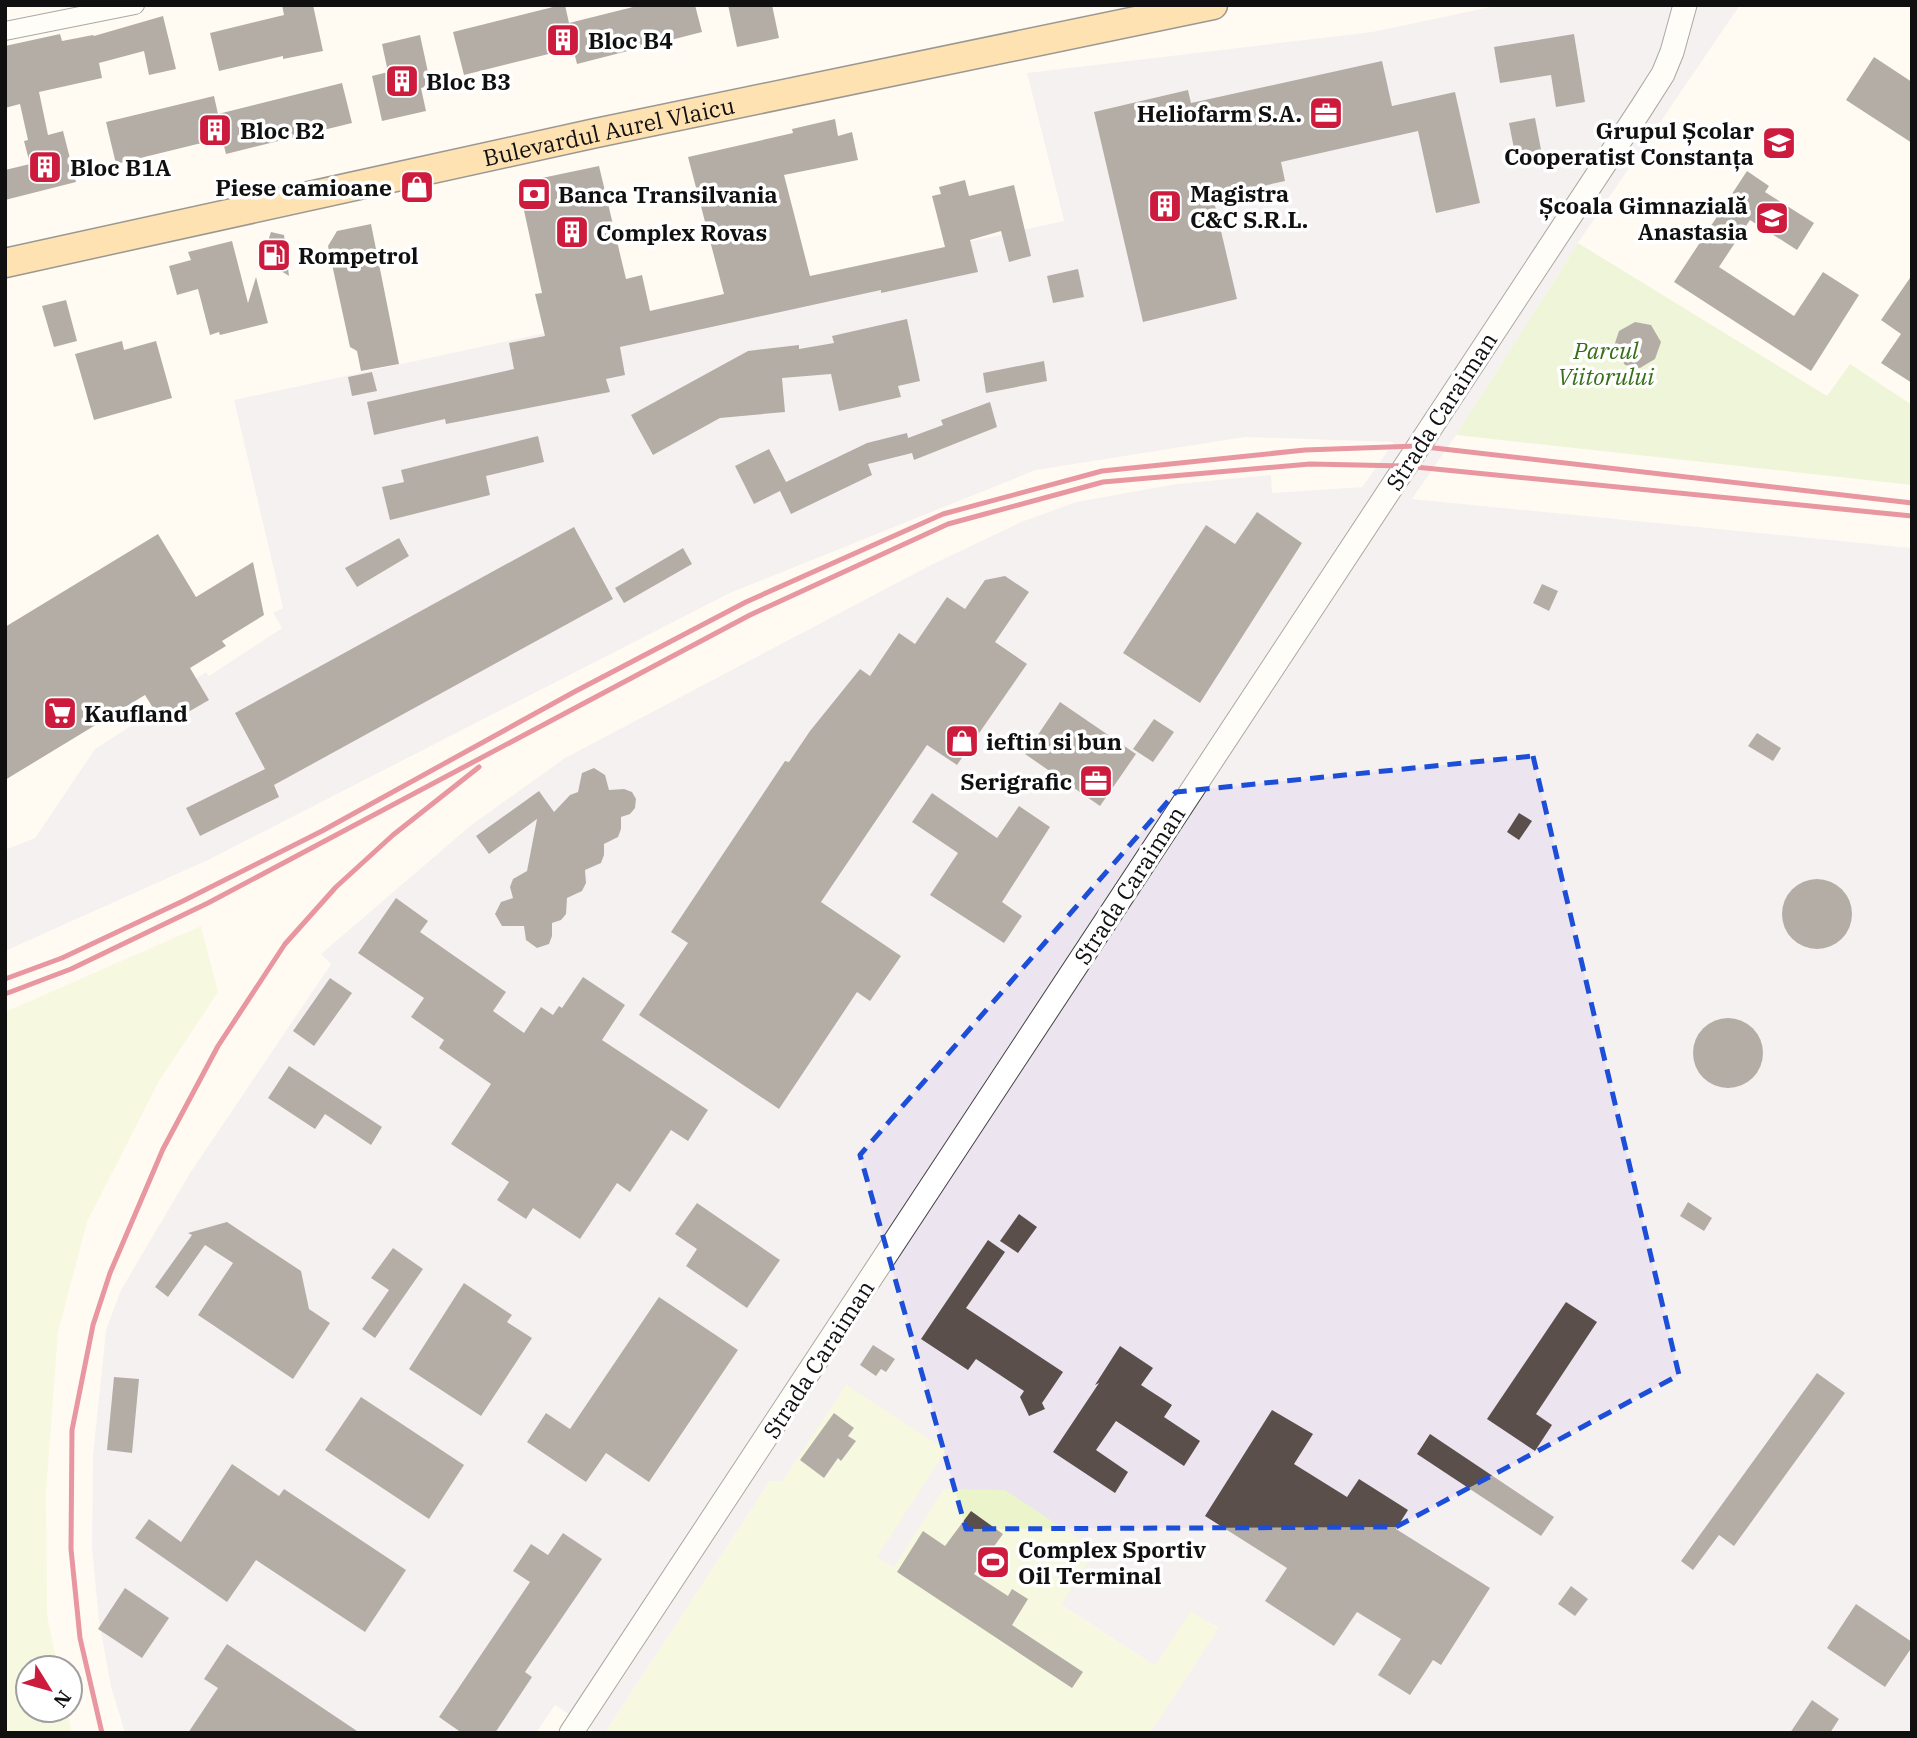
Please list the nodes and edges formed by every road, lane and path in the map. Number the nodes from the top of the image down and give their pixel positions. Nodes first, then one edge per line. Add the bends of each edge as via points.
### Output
1 (135, 5) edge
2 (1213, 5) edge
3 (1667, 5) edge
4 (1685, 5) edge
5 (5, 32) edge
6 (1678, 33) junction
7 (5, 263) edge
8 (571, 1733) edge

1 - 5 street
2 - 7 main road, Bulevardul Aurel Vlaicu via 596,133
3 - 6 street
4 - 6 street, Strada Caraiman
6 - 8 street, Strada Caraiman via 1663,74 1642,107

